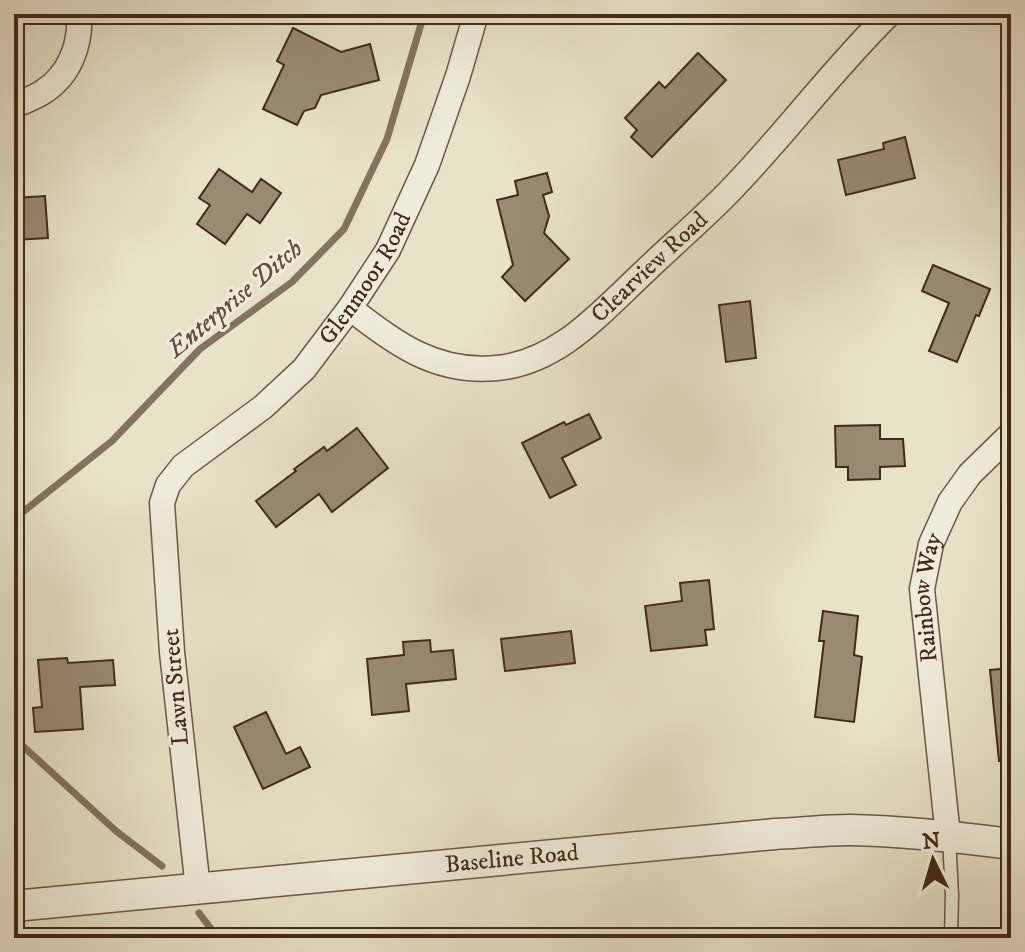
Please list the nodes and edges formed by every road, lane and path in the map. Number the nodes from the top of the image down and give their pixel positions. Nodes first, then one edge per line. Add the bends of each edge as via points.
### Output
1 (79, 14) edge
2 (476, 14) edge
3 (889, 14) edge
4 (14, 106) edge
5 (350, 308) junction
6 (1011, 434) edge
7 (168, 485) joint
8 (948, 836) junction
9 (1011, 844) edge
10 (198, 889) junction
11 (14, 906) edge
12 (951, 938) edge

1 - 4 street via 73,58 57,81
2 - 5 street, Glenmoor Road via 427,165 388,250
3 - 5 street, Clearview Road via 726,195 572,339 538,358 499,368 459,368 389,339
5 - 7 street, Glenmoor Road via 304,369 263,407 183,466
6 - 8 street, Rainbow Way via 950,502 931,544 922,589
7 - 10 street, Lawn Street via 162,503 172,652
8 - 9 street, Baseline Road
8 - 10 street, Baseline Road via 847,830 775,834
8 - 12 lane
10 - 11 street, Baseline Road

